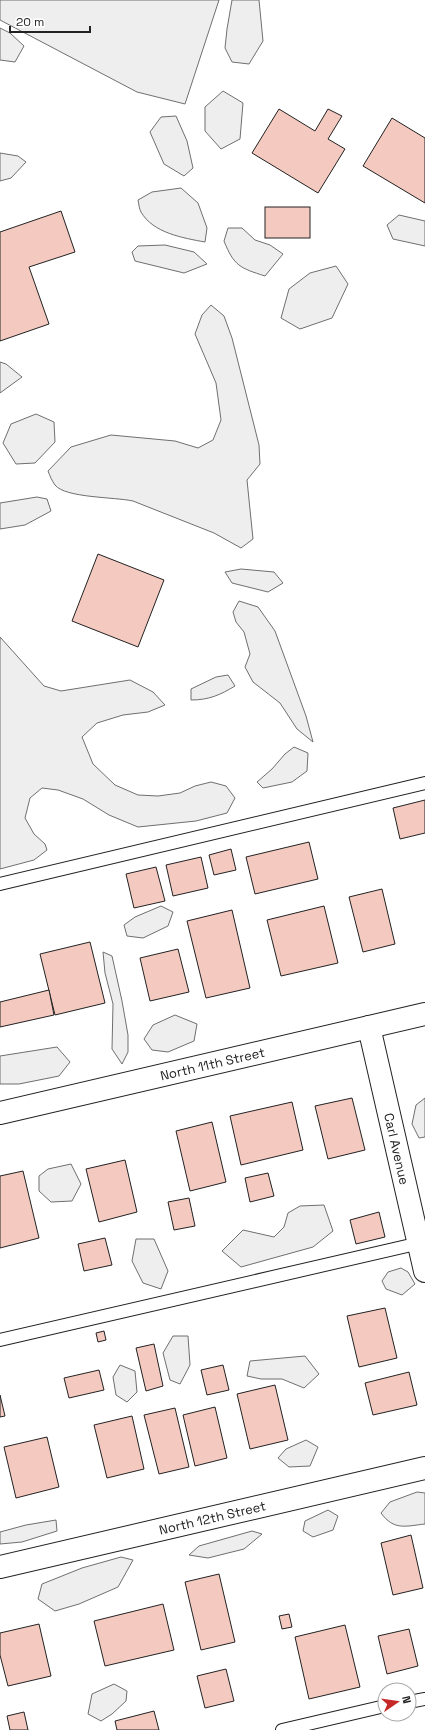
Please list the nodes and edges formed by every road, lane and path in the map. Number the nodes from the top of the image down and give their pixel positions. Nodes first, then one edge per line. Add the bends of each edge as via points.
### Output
1 (425, 783) edge
2 (0, 884) edge
3 (425, 1014) edge
4 (369, 1027) junction
5 (0, 1112) edge
6 (422, 1243) edge
7 (425, 1271) edge
8 (0, 1340) edge
9 (425, 1468) edge
10 (0, 1567) edge
11 (377, 1708) edge
12 (282, 1730) edge

1 - 2 lane
3 - 4 street, North 11th Street
4 - 5 street, North 11th Street
4 - 6 street, Carl Avenue
6 - 7 street, Carl Avenue
6 - 8 lane
9 - 10 street, North 12th Street
11 - 12 lane

